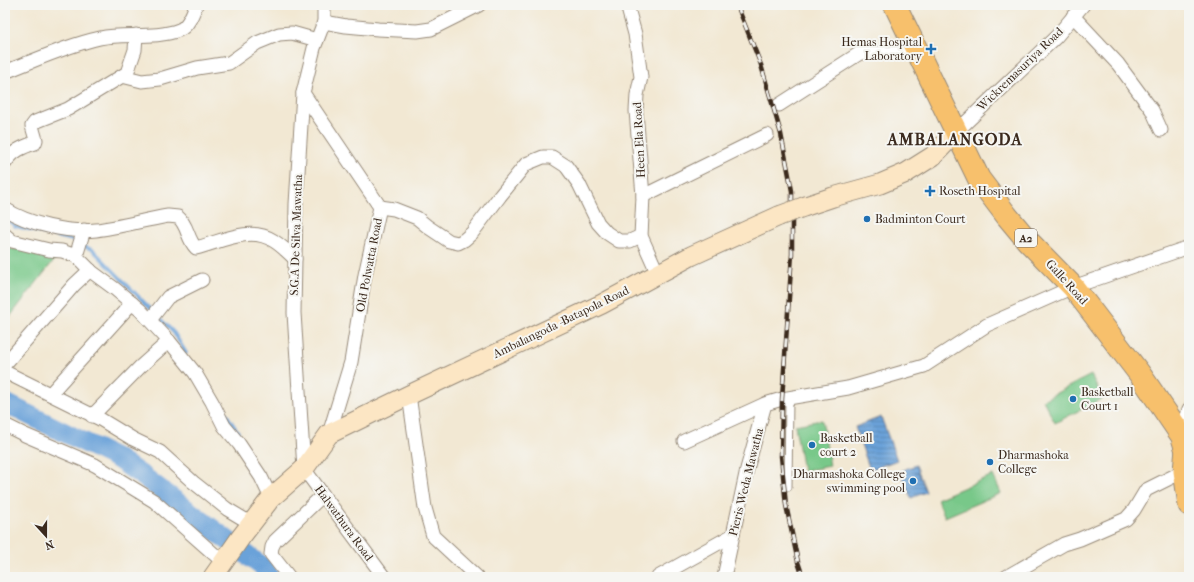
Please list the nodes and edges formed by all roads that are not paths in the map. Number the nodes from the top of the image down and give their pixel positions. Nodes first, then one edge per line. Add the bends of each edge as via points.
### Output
1 (196, 5) edge
2 (324, 5) edge
3 (479, 5) edge
4 (627, 5) edge
5 (895, 5) edge
6 (1083, 5) edge
7 (1073, 16) junction
8 (324, 22) junction
9 (136, 35) junction
10 (317, 40) junction
11 (918, 53) junction
12 (5, 72) edge
13 (122, 76) junction
14 (303, 93) junction
15 (779, 105) dead end
16 (1161, 130) dead end
17 (956, 132) junction
18 (767, 135) dead end
19 (5, 163) edge
20 (643, 196) junction
21 (380, 207) junction
22 (5, 209) edge
23 (84, 230) junction
24 (5, 236) edge
25 (641, 236) junction
26 (1189, 247) edge
27 (76, 256) junction
28 (295, 259) junction
29 (90, 270) junction
30 (658, 274) junction
31 (202, 280) dead end
32 (1074, 287) junction
33 (132, 303) junction
34 (150, 320) junction
35 (169, 341) junction
36 (5, 364) edge
37 (5, 372) edge
38 (50, 394) junction
39 (409, 395) junction
40 (786, 399) junction
41 (765, 404) junction
42 (1189, 409) edge
43 (92, 416) junction
44 (5, 425) edge
45 (329, 434) junction
46 (684, 441) dead end
47 (1186, 445) edge
48 (304, 469) junction
49 (1184, 471) junction
50 (788, 487) dead end
51 (323, 495) junction
52 (271, 498) junction
53 (1189, 505) edge
54 (246, 531) junction
55 (733, 535) junction
56 (221, 565) edge
57 (290, 577) edge
58 (384, 577) edge
59 (477, 577) edge
60 (658, 577) edge
61 (724, 577) edge
62 (1006, 577) edge

1 - 9 street via 181,30
2 - 8 street, S.G.A De Silva Mawatha
3 - 8 street via 431,29 417,31 378,30
4 - 20 street, Heen Ela Road via 641,77 636,111
5 - 11 highway, Galle Road / A2
6 - 7 street, Wickremasuriya Road
7 - 16 street via 1118,64 1152,110
7 - 17 street, Wickremasuriya Road via 1056,37
8 - 10 street, S.G.A De Silva Mawatha
9 - 12 street via 101,38 75,45
9 - 13 street via 135,50 127,73
10 - 13 street via 292,34 279,34 257,43 229,63 197,68 160,79 142,81
10 - 14 street, S.G.A De Silva Mawatha
11 - 15 street via 860,53
11 - 17 highway, Galle Road / A2
13 - 19 street via 68,109 35,122 32,126 35,143 10,155
14 - 21 street, Old Polwatta Road
14 - 28 street, S.G.A De Silva Mawatha
17 - 30 main road, Ambalangoda -Batapola Road, bridge via 932,156 906,173 880,184 780,216
17 - 32 highway, Galle Road / A2 via 979,179 1007,216
18 - 20 street
20 - 25 street, Heen Ela Road
21 - 25 street via 394,209 417,218 449,241 458,243 472,233 526,164 552,156 566,166 579,184 606,234 620,241 630,242
21 - 45 street, Old Polwatta Road via 365,275 351,362
22 - 23 street via 41,225
23 - 27 street
23 - 28 street via 168,216 178,217 196,248 248,234 273,240
24 - 27 street via 12,241
25 - 30 street, Heen Ela Road
26 - 32 street
27 - 29 street
28 - 48 street, S.G.A De Silva Mawatha via 294,313
29 - 33 street
29 - 36 street
30 - 39 main road, Ambalangoda -Batapola Road via 602,304
31 - 34 street via 168,297
32 - 40 street via 987,325 924,366 848,388
32 - 47 highway, Galle Road / A2 via 1139,373
33 - 34 street
33 - 38 street
34 - 35 street
35 - 43 street
35 - 52 street via 194,373 224,426 261,477
37 - 38 street
38 - 43 street
39 - 45 main road, Ambalangoda -Batapola Road
39 - 59 street via 425,508 433,536
40 - 41 street
40 - 50 lane
41 - 46 street
41 - 55 street, Pieris Weda Mawatha via 747,469
42 - 47 street
43 - 54 street via 160,452 227,509
44 - 56 street via 94,465 154,501
45 - 48 main road, Ambalangoda -Batapola Road
47 - 49 main road
48 - 51 street, Halwathura Road
48 - 52 main road, Ambalangoda -Batapola Road
49 - 53 main road
49 - 62 street via 1146,490 1126,519 1064,544
51 - 57 street via 276,540 272,547 271,554
51 - 58 street, Halwathura Road
52 - 54 main road, Ambalangoda -Batapola Road
54 - 56 main road, Ambalangoda -Batapola Road
55 - 60 street
55 - 61 street, Pieris Weda Mawatha

